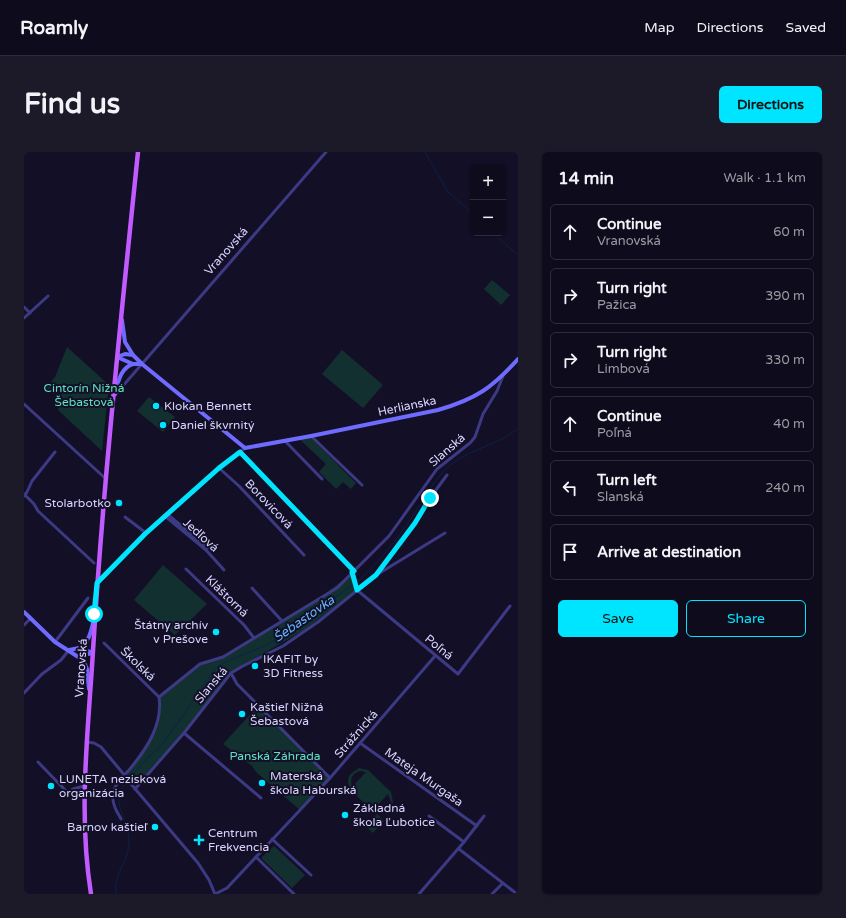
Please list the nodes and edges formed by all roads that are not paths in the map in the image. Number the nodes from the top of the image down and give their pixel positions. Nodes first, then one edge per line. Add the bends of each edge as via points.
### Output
1 (138, 152) edge
2 (326, 152) edge
3 (48, 296) dead end
4 (24, 307) edge
5 (30, 313) junction
6 (122, 315) junction
7 (24, 318) edge
8 (133, 355) junction
9 (117, 357) junction
10 (518, 359) edge
11 (133, 364) junction
12 (142, 364) junction
13 (503, 376) junction
14 (490, 387) junction
15 (496, 392) junction
16 (113, 398) junction
17 (24, 404) edge
18 (311, 436) junction
19 (285, 440) junction
20 (245, 448) junction
21 (55, 452) dead end
22 (240, 452) junction
23 (219, 468) junction
24 (447, 475) dead end
25 (106, 479) junction
26 (322, 479) dead end
27 (362, 485) dead end
28 (25, 496) edge
29 (166, 515) junction
30 (125, 517) dead end
31 (146, 533) junction
32 (445, 534) dead end
33 (208, 548) dead end
34 (304, 555) dead end
35 (388, 559) junction
36 (94, 563) dead end
37 (394, 564) junction
38 (186, 569) dead end
39 (224, 570) dead end
40 (196, 572) dead end
41 (353, 572) junction
42 (193, 575) junction
43 (376, 575) junction
44 (97, 583) junction
45 (252, 588) dead end
46 (357, 590) junction
47 (88, 598) dead end
48 (510, 606) dead end
49 (24, 612) edge
50 (94, 614) junction
51 (30, 618) junction
52 (282, 621) junction
53 (24, 625) edge
54 (254, 638) junction
55 (55, 642) junction
56 (104, 643) dead end
57 (79, 648) junction
58 (69, 650) junction
59 (92, 653) junction
60 (78, 656) junction
61 (435, 656) junction
62 (231, 674) junction
63 (89, 691) junction
64 (24, 693) edge
65 (159, 697) junction
66 (184, 733) junction
67 (86, 742) junction
68 (360, 743) junction
69 (38, 762) dead end
70 (125, 776) junction
71 (330, 778) junction
72 (131, 784) dead end
73 (84, 786) junction
74 (135, 789) junction
75 (261, 798) dead end
76 (429, 816) dead end
77 (484, 816) dead end
78 (121, 820) dead end
79 (477, 826) junction
80 (272, 839) junction
81 (464, 842) junction
82 (459, 849) junction
83 (256, 857) junction
84 (311, 875) dead end
85 (503, 882) junction
86 (90, 894) edge
87 (215, 894) edge
88 (294, 894) edge
89 (419, 894) edge
90 (492, 894) edge
91 (517, 894) edge

1 - 6 main road, Vranovská
2 - 12 street, Vranovská
3 - 5 street
4 - 5 street
5 - 7 street
6 - 8 street via 124,339
6 - 9 main road, Vranovská
8 - 9 street
8 - 12 street
9 - 11 street
9 - 16 main road, Vranovská
10 - 13 street, Herlianska
11 - 12 street
11 - 16 street via 121,375
12 - 16 street, Vranovská
12 - 20 street
13 - 14 street, Herlianska
13 - 15 street, Slanská
14 - 15 street
14 - 18 street, Herlianska via 475,396 438,410
15 - 41 street, Slanská via 475,437 437,469 389,536
16 - 25 main road, Vranovská
17 - 25 street
18 - 19 street, Herlianska
18 - 27 street
19 - 20 street, Herlianska
19 - 26 street
20 - 22 street
21 - 28 street via 32,481
22 - 23 street
22 - 41 street
23 - 29 street
23 - 34 street, Borovicová
24 - 35 street, Slanská
25 - 44 main road, Vranovská
28 - 36 street
29 - 31 street
29 - 33 street, Jedľová
29 - 39 street, Jedľová via 206,550
30 - 31 street
31 - 44 street
32 - 37 street
35 - 37 street
35 - 43 street, Slanská
37 - 43 street
38 - 42 street, Kláštorná
40 - 42 street
41 - 46 street
41 - 52 street, Slanská via 337,588
42 - 54 street, Kláštorná
43 - 46 street, Slanská
44 - 50 main road, Vranovská
45 - 52 street
46 - 61 street, Poľná
46 - 62 street, Slanská via 318,622 282,646
47 - 55 street
48 - 61 street, Poľná via 458,674
49 - 51 street
50 - 57 street via 88,639
50 - 59 main road, Vranovská
51 - 53 street
51 - 55 street
52 - 54 street, Slanská
54 - 65 street, Slanská via 223,657 200,664
55 - 58 street
56 - 65 street, Školská
57 - 58 street
57 - 59 street
58 - 60 street
58 - 64 street
59 - 60 street
59 - 63 main road, Vranovská
60 - 63 street via 86,664
61 - 68 street, Strážnická
62 - 66 street, Slanská
62 - 71 street via 237,684
63 - 67 main road, Vranovská
65 - 70 street via 159,716 155,730
66 - 74 street, Slanská
66 - 75 street
67 - 70 street via 101,747
67 - 73 main road, Vranovská
68 - 71 street, Strážnická
68 - 79 street, Mateja Murgaša
69 - 73 street via 68,793 72,789
70 - 78 street via 117,782 113,800
71 - 80 street, Strážnická
72 - 74 street
73 - 86 main road, Vranovská via 84,828
74 - 87 street via 198,863
76 - 81 street
77 - 79 street
79 - 81 street
80 - 83 street, Strážnická
80 - 84 street
81 - 82 street
82 - 85 street
82 - 89 street
83 - 87 street, Strážnická via 227,888
83 - 88 street
85 - 90 street
85 - 91 street

